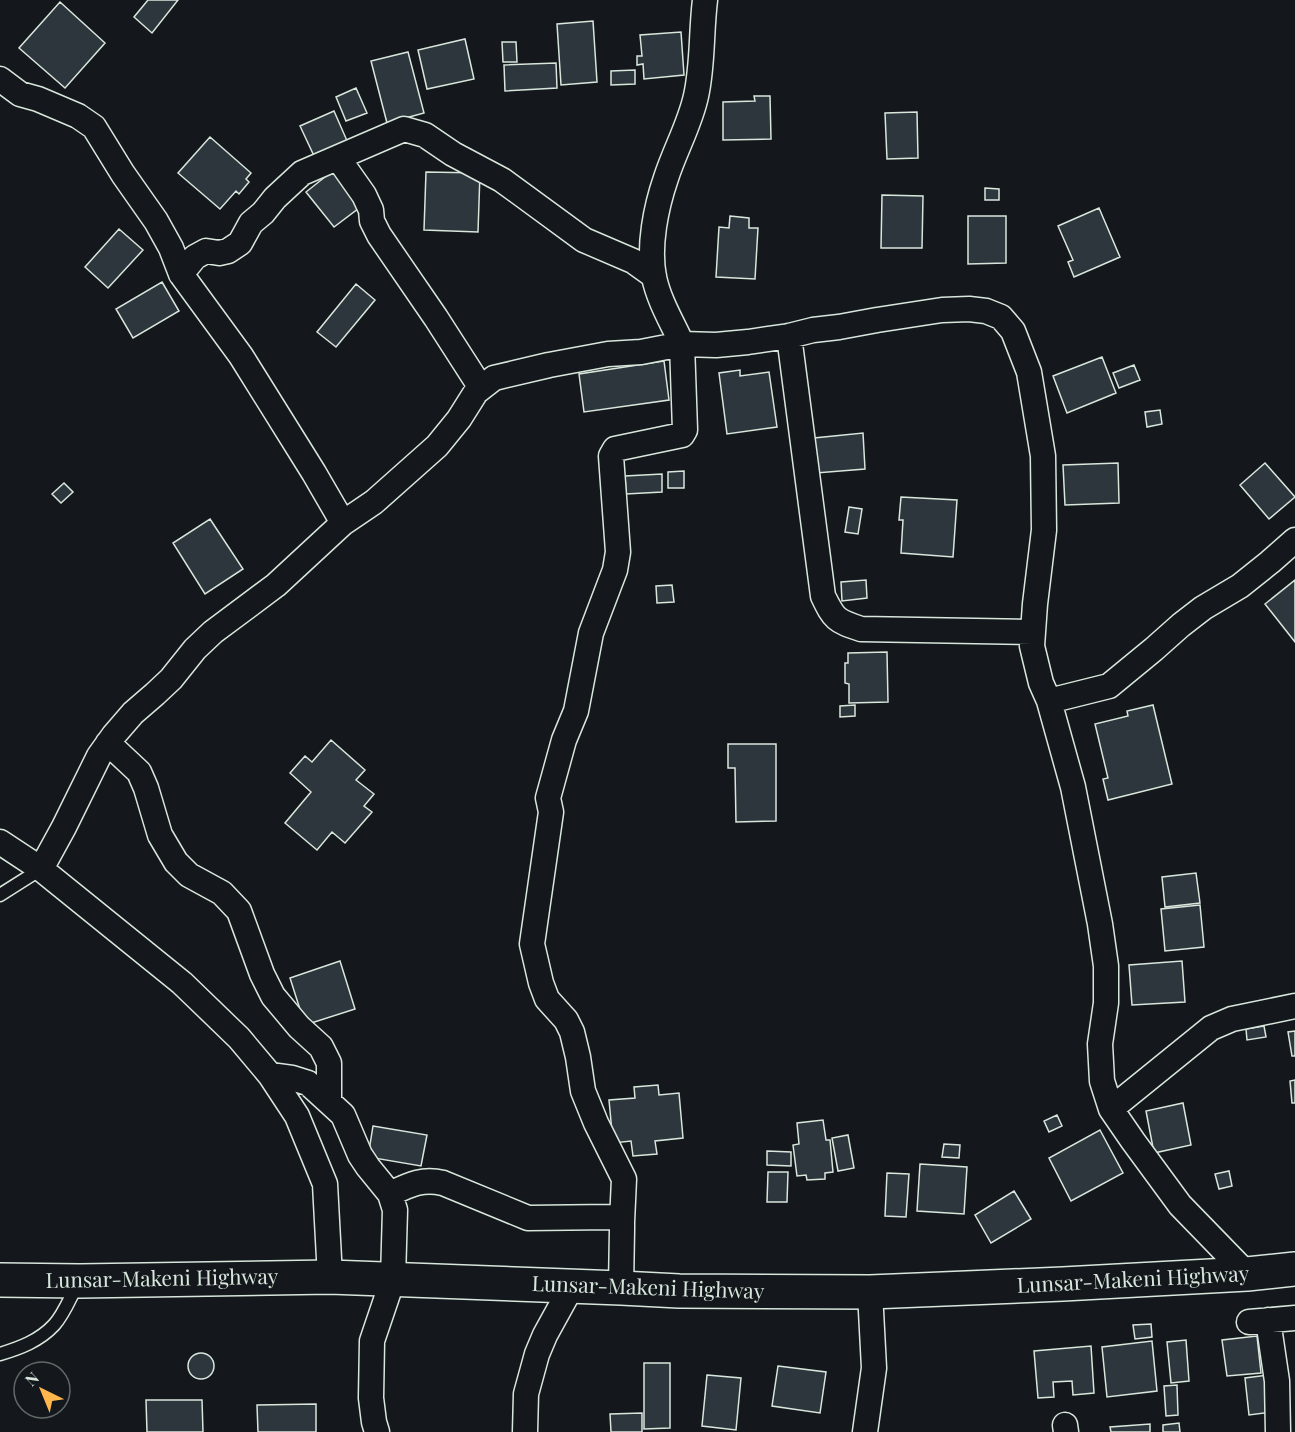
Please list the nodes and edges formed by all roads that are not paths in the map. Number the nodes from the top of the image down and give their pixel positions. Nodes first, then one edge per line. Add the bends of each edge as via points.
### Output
1 (705, 0) edge
2 (0, 79) edge
3 (338, 158) junction
4 (180, 274) junction
5 (654, 276) junction
6 (789, 336) junction
7 (682, 344) junction
8 (481, 388) junction
9 (343, 523) junction
10 (1295, 540) edge
11 (1033, 632) junction
12 (1049, 701) junction
13 (108, 743) junction
14 (0, 842) edge
15 (41, 869) junction
16 (0, 895) edge
17 (1295, 1006) edge
18 (270, 1075) junction
19 (329, 1101) junction
20 (1111, 1109) junction
21 (390, 1194) junction
22 (622, 1222) junction
23 (1295, 1269) edge
24 (1246, 1274) junction
25 (330, 1277) junction
26 (393, 1279) junction
27 (0, 1280) edge
28 (80, 1281) junction
29 (572, 1286) junction
30 (621, 1288) junction
31 (870, 1292) junction
32 (1295, 1318) edge
33 (0, 1354) edge
34 (1286, 1380) edge
35 (377, 1432) edge
36 (525, 1432) edge
37 (865, 1432) edge
38 (1278, 1432) edge

1 - 5 street via 696,96 665,179 655,221 651,249
2 - 4 street via 20,94 78,116 94,127 156,221
3 - 4 street via 302,173 251,223 240,243 228,251 206,251
3 - 5 street via 404,129 425,135 502,180 584,240 633,261
3 - 8 street via 364,195 379,235
4 - 9 street via 241,356
5 - 7 street
6 - 7 street via 716,345
6 - 11 street via 823,596 831,612 838,620 861,629
6 - 11 street via 942,310 986,311 1001,317 1013,332 1029,372 1043,456 1044,530
7 - 8 street via 549,365 494,378
7 - 22 street via 686,430 682,435 615,449 611,456 618,552 591,633 576,711 548,798 550,813 532,944 547,999 572,1032 583,1091 624,1179
8 - 9 street via 437,446 374,502
9 - 13 street via 276,585 213,632 171,679 133,712
10 - 12 street via 1240,586 1181,625 1109,686
11 - 12 street via 1032,646
12 - 20 street via 1073,787 1100,924 1106,966 1100,1044 1102,1081
13 - 15 street
13 - 19 street via 139,772 160,835 176,862 189,875 222,893 239,911 273,996 321,1047 329,1063
14 - 15 street
15 - 16 lane
15 - 18 street via 182,983
17 - 20 street via 1232,1019 1211,1028
18 - 19 street via 308,1083
18 - 25 street via 297,1116 325,1184
19 - 21 street via 343,1115 360,1155
20 - 24 street via 1180,1204
21 - 22 street via 411,1183 434,1181 528,1218 611,1217
21 - 26 street via 394,1210
22 - 30 street
23 - 24 main road, Lunsar-Makeni Highway
24 - 31 main road, Lunsar-Makeni Highway
25 - 26 main road, Lunsar-Makeni Highway
25 - 28 main road, Lunsar-Makeni Highway
26 - 29 main road, Lunsar-Makeni Highway
26 - 35 street via 372,1341 371,1398
27 - 28 main road, Lunsar-Makeni Highway
28 - 33 lane via 55,1324 41,1337
29 - 30 main road, Lunsar-Makeni Highway
29 - 36 street via 537,1354 526,1394
30 - 31 main road, Lunsar-Makeni Highway
31 - 37 street via 874,1368
32 - 34 street via 1259,1321
34 - 38 street

